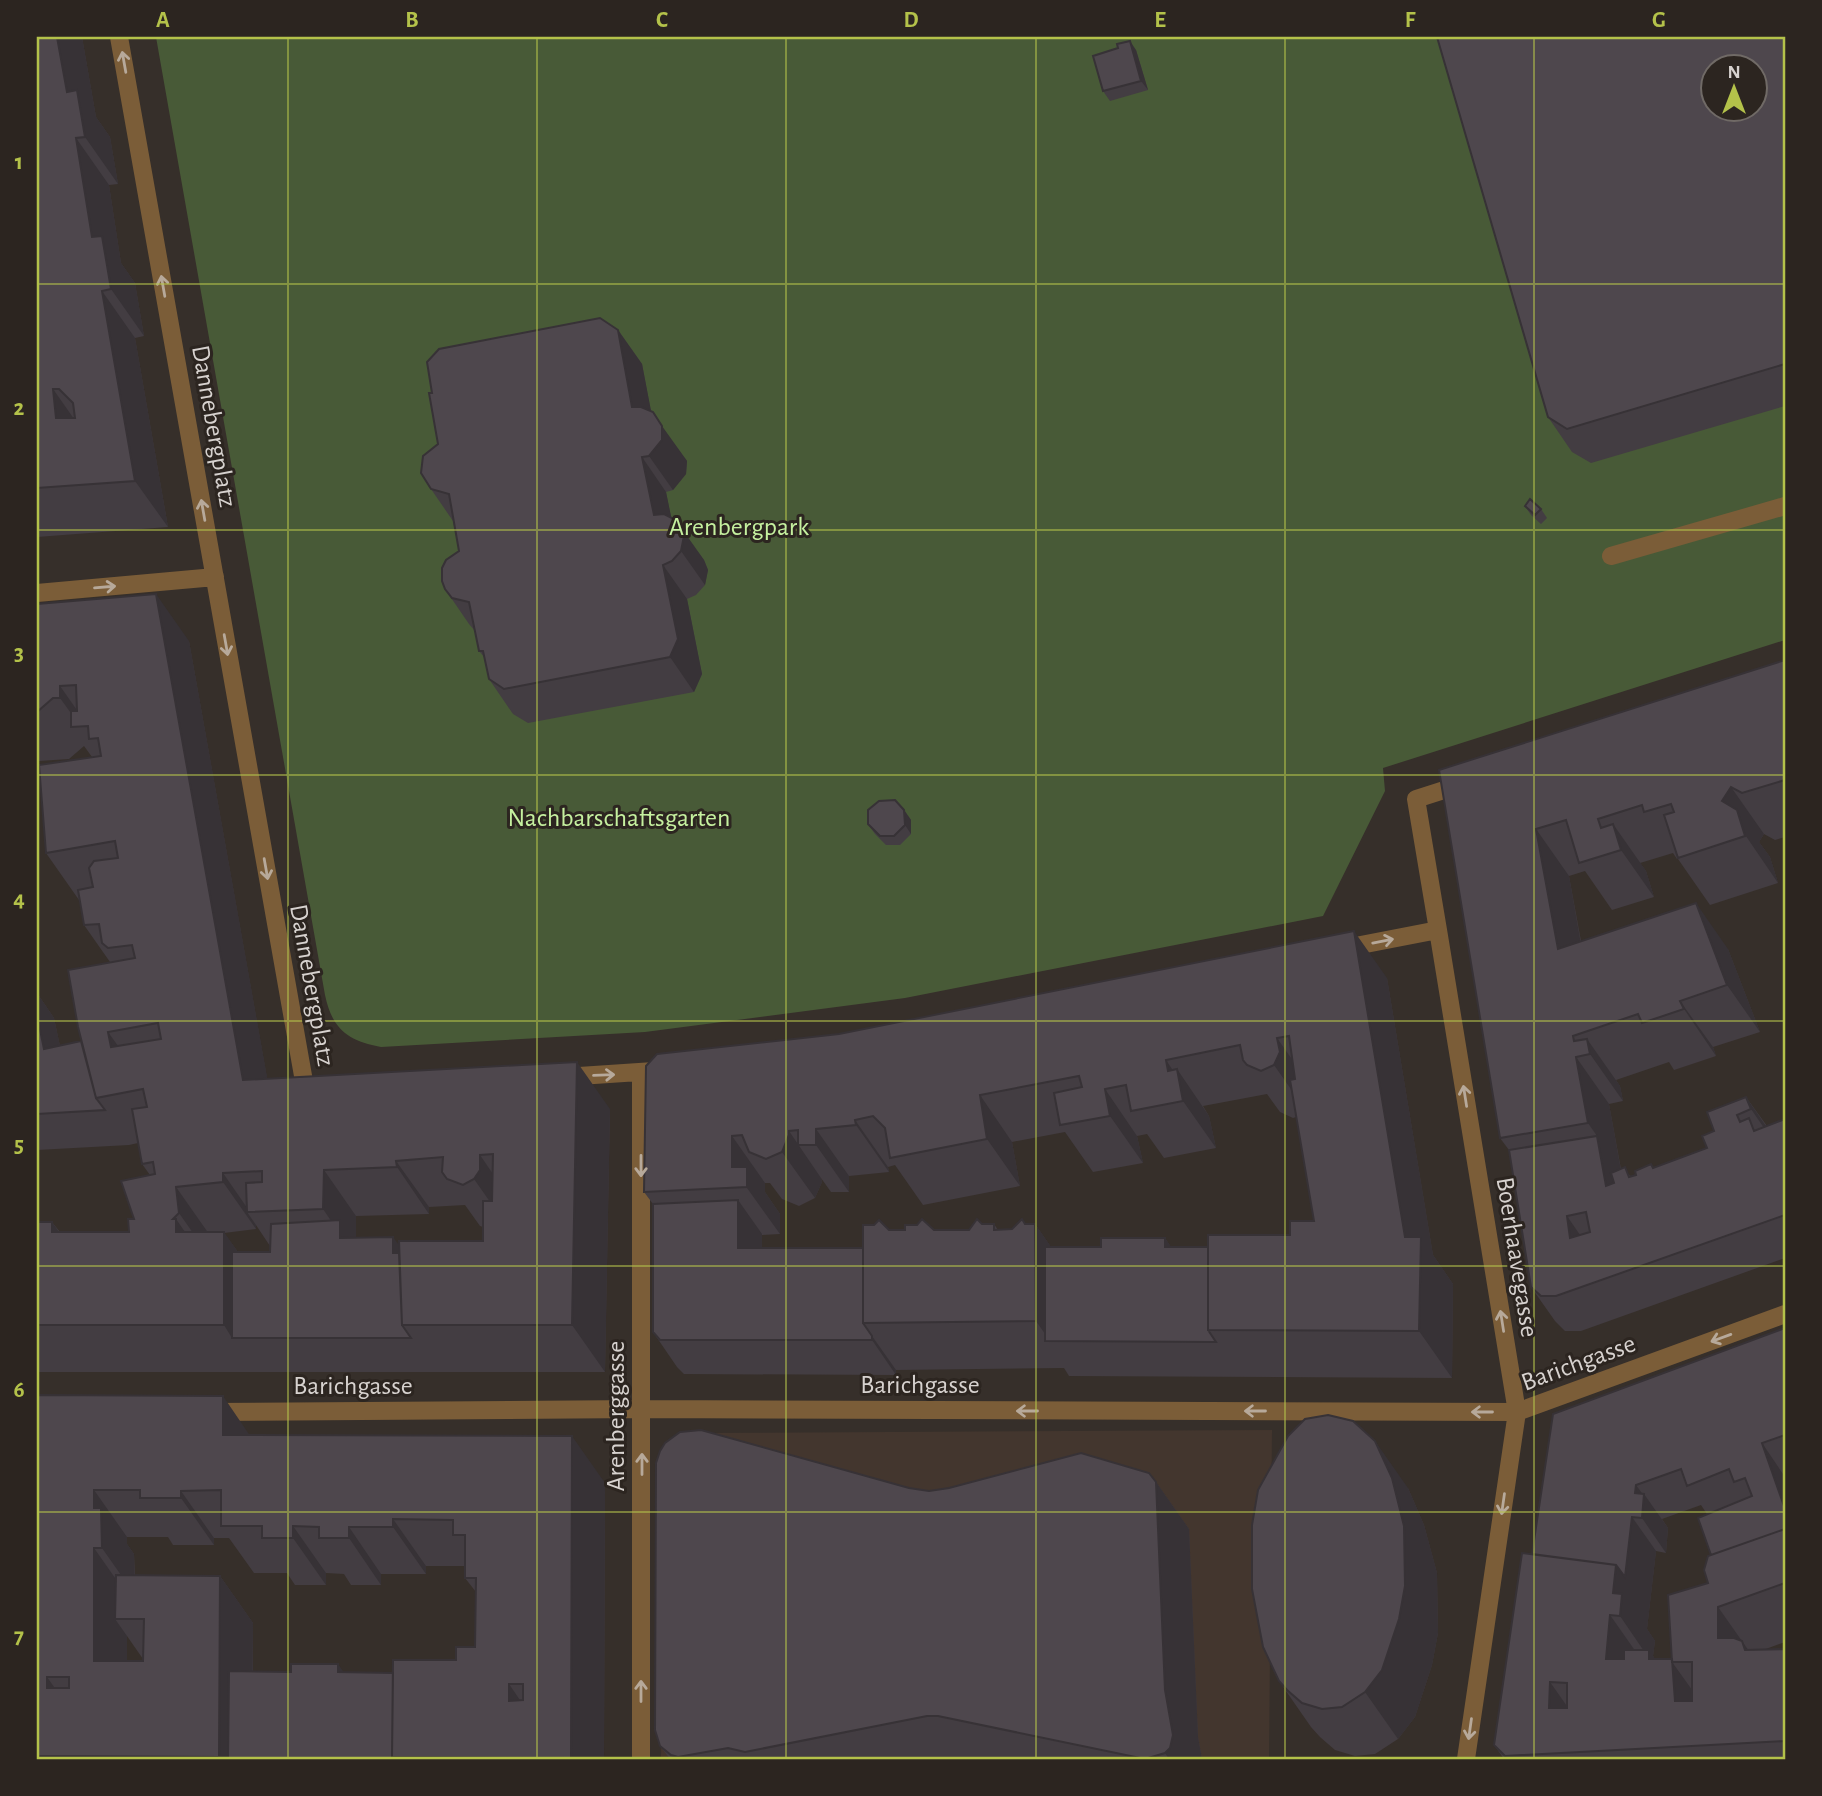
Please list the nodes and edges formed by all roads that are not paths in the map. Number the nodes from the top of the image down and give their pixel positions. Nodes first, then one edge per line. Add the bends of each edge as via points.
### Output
1 (119, 37) edge
2 (1785, 506) edge
3 (1611, 556) dead end
4 (215, 577) junction
5 (37, 593) edge
6 (1482, 778) edge
7 (1438, 930) junction
8 (1320, 954) edge
9 (682, 1069) edge
10 (641, 1074) junction
11 (541, 1078) edge
12 (333, 1086) edge
13 (1785, 1314) edge
14 (641, 1409) junction
15 (188, 1412) edge
16 (1517, 1412) junction
17 (641, 1759) edge
18 (1466, 1759) edge

4 -> 1 street, Dannebergplatz
2 - 3 street
5 -> 4 street
4 -> 12 street, Dannebergplatz via 305,1087
6 - 7 street via 1416,799
8 -> 7 street
16 -> 7 street, Boerhaavegasse
9 - 10 street
11 -> 10 street
10 -> 14 street, Arenberggasse
13 -> 16 street, Barichgasse
14 - 15 street, Barichgasse
16 -> 14 street, Barichgasse
17 -> 14 street, Arenberggasse
16 -> 18 street, Boerhaavegasse

